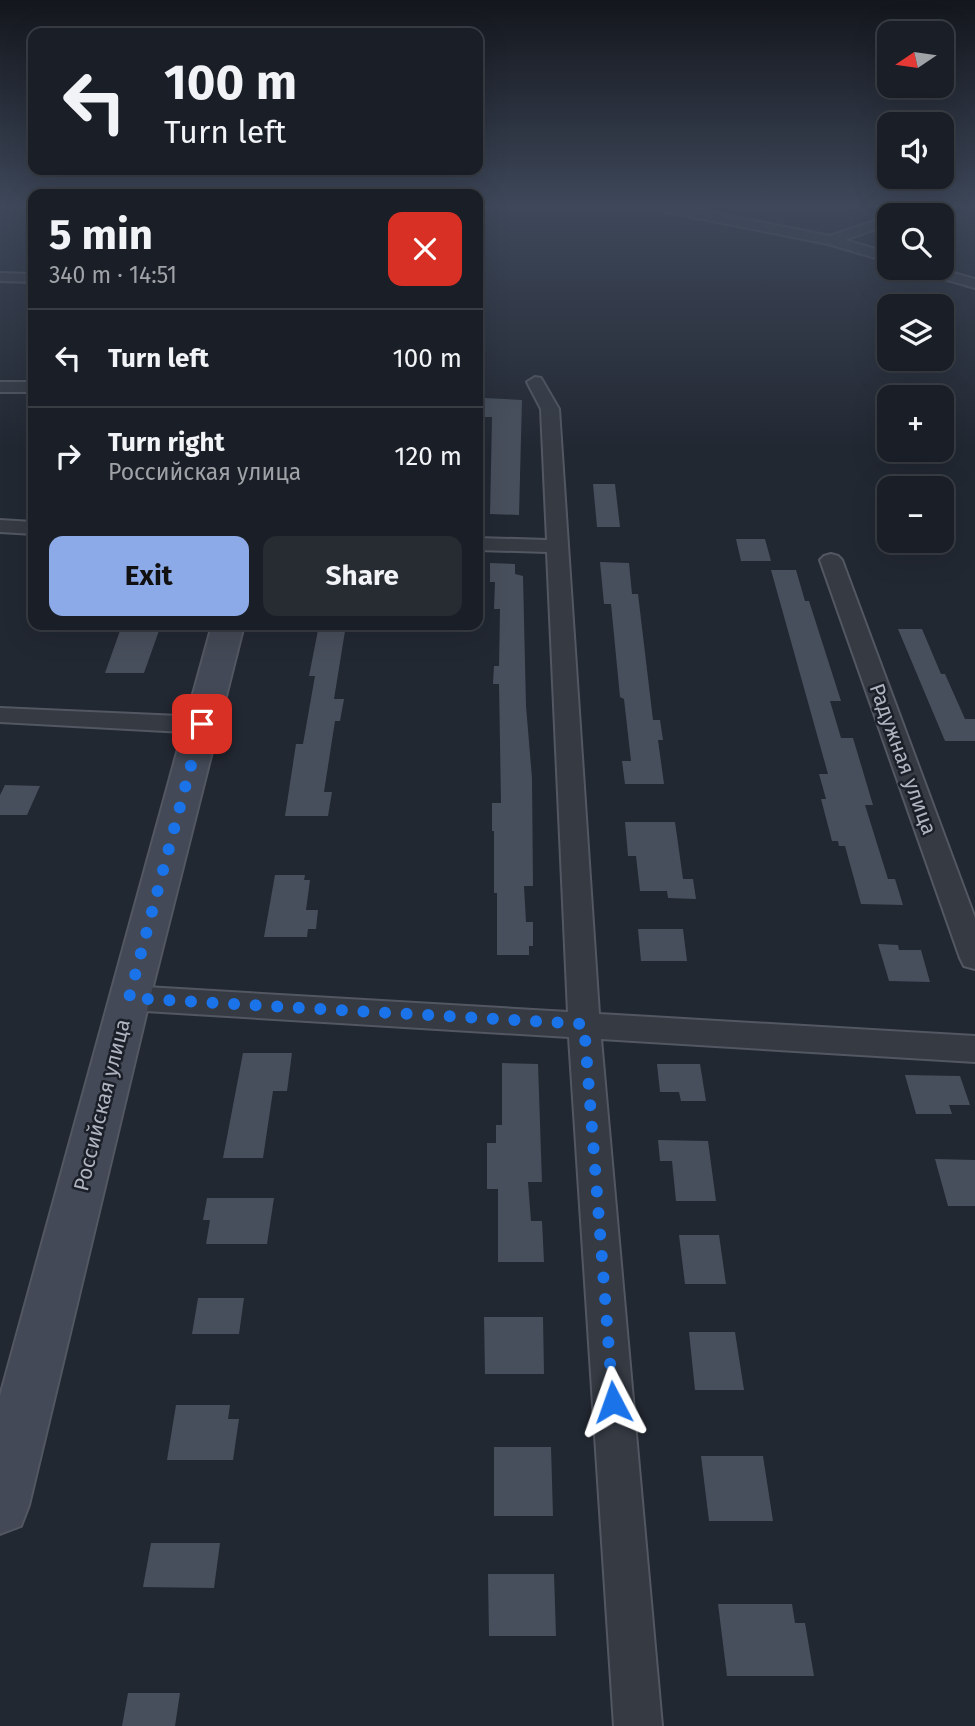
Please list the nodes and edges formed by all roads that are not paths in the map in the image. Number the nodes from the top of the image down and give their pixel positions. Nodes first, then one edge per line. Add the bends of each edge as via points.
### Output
1 (535, 382) dead end
2 (0, 387) edge
3 (28, 387) edge
4 (0, 526) edge
5 (28, 528) edge
6 (483, 544) edge
7 (557, 546) junction
8 (831, 560) dead end
9 (228, 630) edge
10 (6, 720) edge
11 (202, 724) junction
12 (975, 958) edge
13 (129, 998) junction
14 (584, 1024) junction
15 (975, 1049) edge
16 (0, 1505) edge
17 (638, 1726) edge

1 - 7 street via 550,409
2 - 3 street
4 - 5 street
6 - 7 street
7 - 14 street
8 - 12 street, Радужная улица
9 - 11 main road, Российская улица
10 - 11 street
11 - 13 main road, Российская улица
13 - 14 street
13 - 16 main road, Российская улица
14 - 15 street
14 - 17 street

